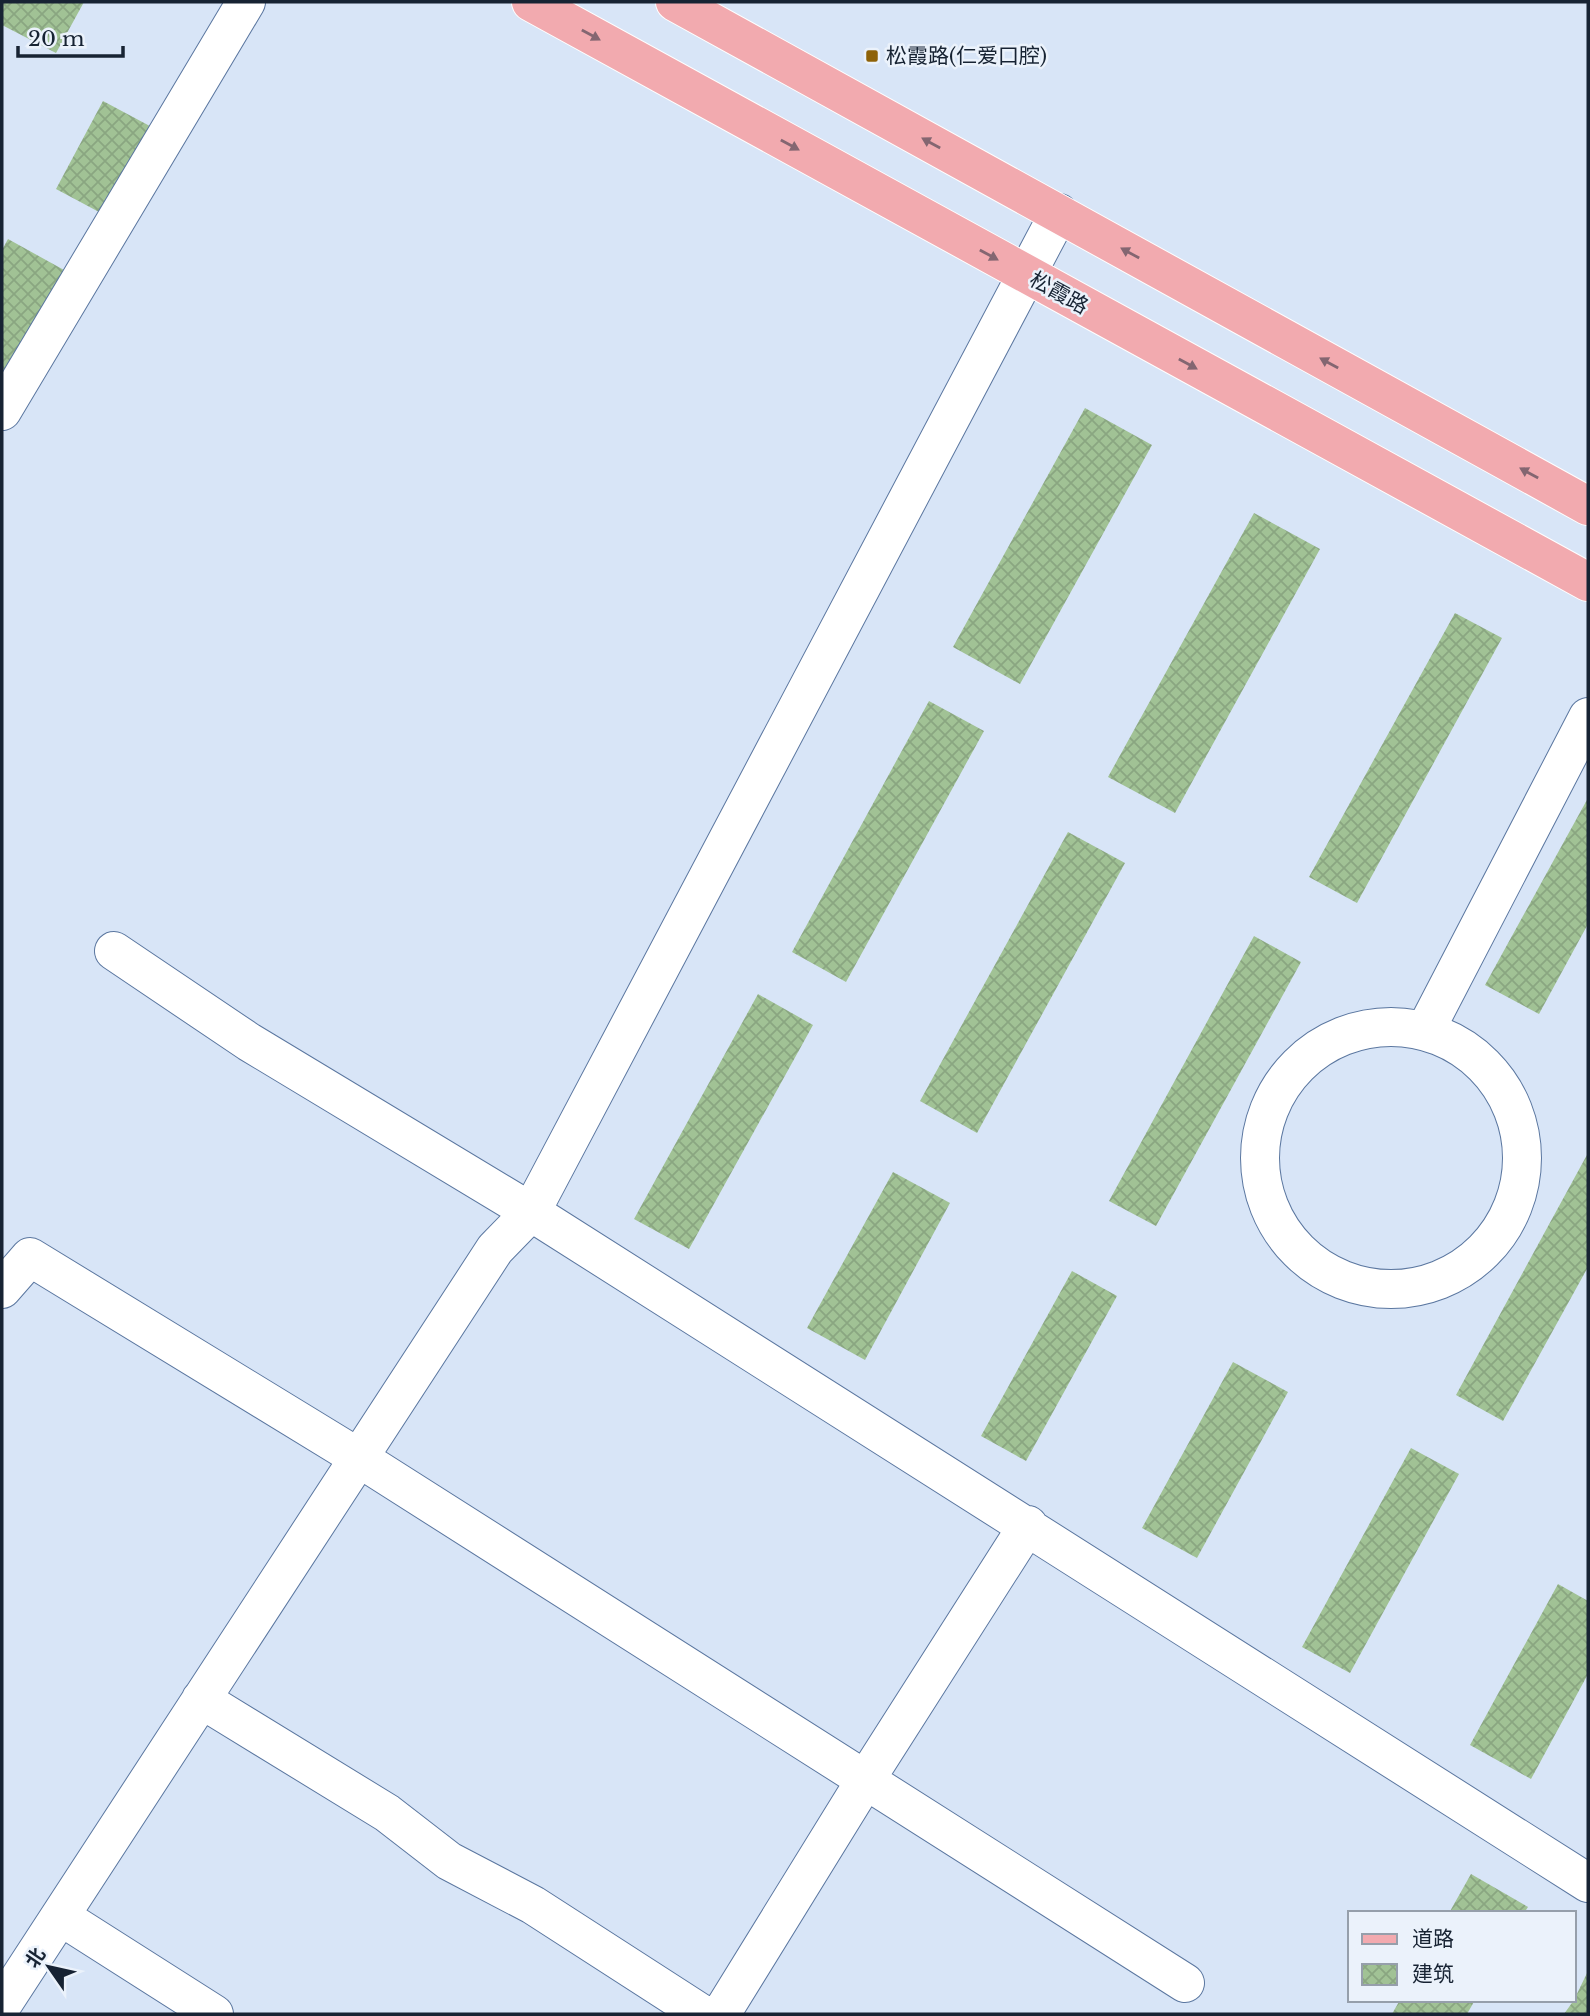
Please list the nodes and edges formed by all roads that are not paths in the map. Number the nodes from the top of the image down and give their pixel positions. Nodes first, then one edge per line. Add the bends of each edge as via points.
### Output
1 (246, 2) edge
2 (531, 2) edge
3 (675, 2) edge
4 (1059, 213) junction
5 (1028, 277) junction
6 (2, 411) edge
7 (1588, 506) edge
8 (1588, 582) edge
9 (1588, 718) edge
10 (114, 951) dead end
11 (1426, 1029) junction
12 (531, 1212) junction
13 (2, 1289) edge
14 (359, 1458) junction
15 (1028, 1525) junction
16 (201, 1699) junction
17 (866, 1779) junction
18 (1588, 1882) edge
19 (60, 1916) junction
20 (1185, 1983) dead end
21 (2, 2006) edge
22 (214, 2014) edge
23 (702, 2014) edge
24 (722, 2014) edge

1 - 6 street
2 -> 5 main road, 松霞路
4 -> 3 main road
4 - 5 street
7 -> 4 main road
5 -> 8 main road, 松霞路
5 - 12 street
9 - 11 street
10 - 12 street via 249,1042
11 - 11 street via 1363,1028 1323,1044 1286,1078 1259,1145 1263,1193 1280,1232 1312,1265 1376,1291 1430,1286 1493,1244 1518,1198 1522,1138 1495,1074
12 - 14 street via 495,1249
12 - 15 street
13 - 14 street via 30,1257
14 - 16 street
14 - 17 street
15 - 17 street
15 - 18 street
16 - 19 street
16 - 23 street via 387,1813 449,1861 533,1905
17 - 20 street
17 - 24 street
19 - 21 street
19 - 22 street

